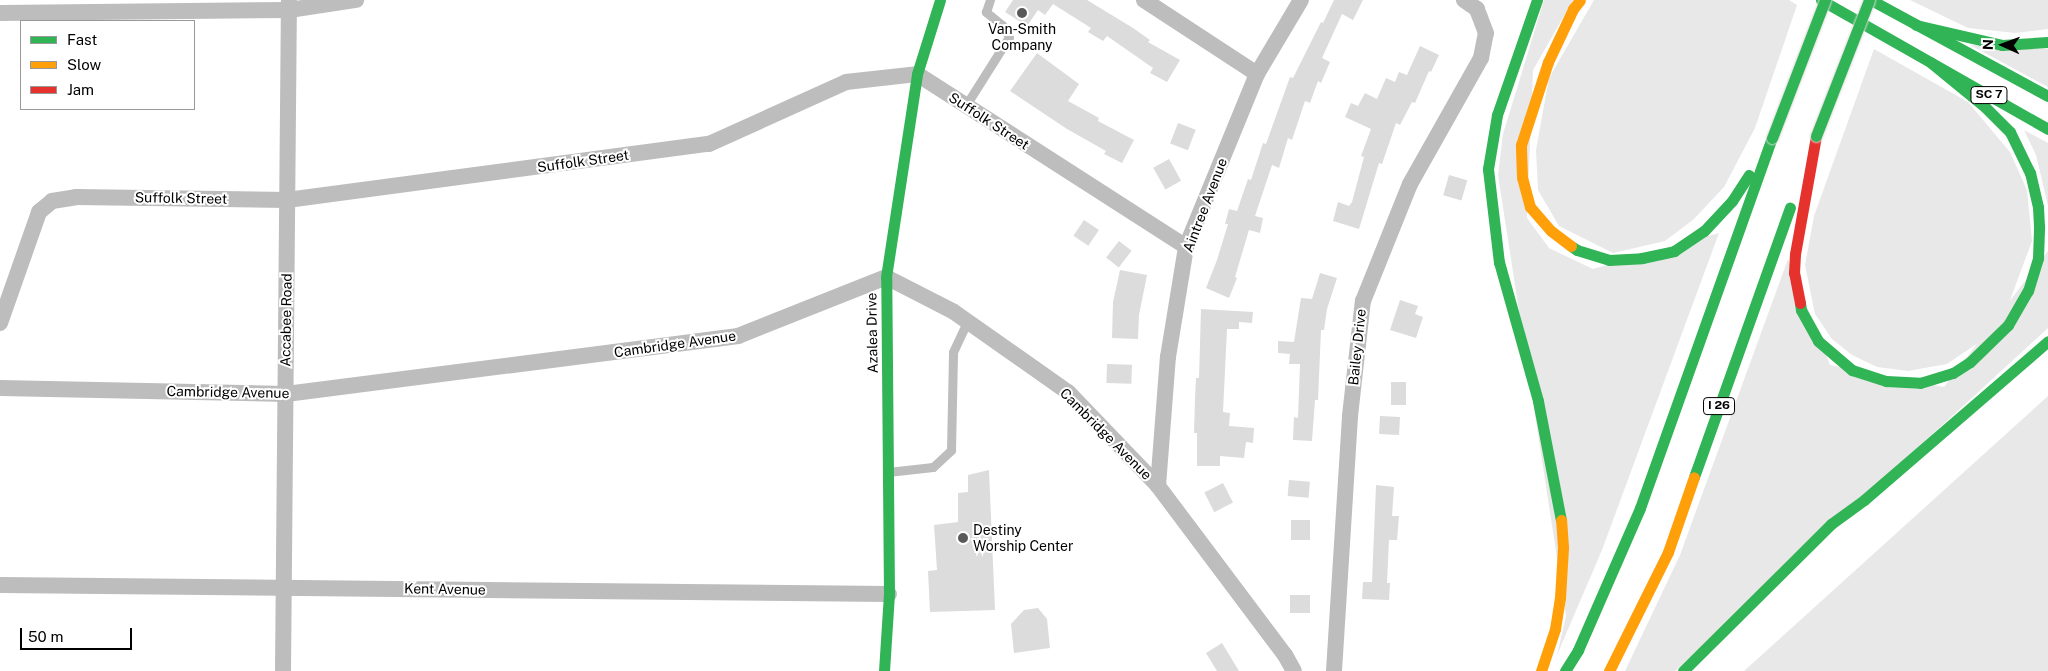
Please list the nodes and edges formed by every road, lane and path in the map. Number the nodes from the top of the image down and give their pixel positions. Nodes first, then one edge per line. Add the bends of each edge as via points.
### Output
1 (356, 0) edge
2 (940, 0) edge
3 (990, 0) edge
4 (1144, 0) edge
5 (1301, 0) edge
6 (1464, 0) edge
7 (1536, 0) edge
8 (1580, 0) edge
9 (1821, 0) edge
10 (1826, 0) edge
11 (1870, 0) edge
12 (289, 5) edge
13 (0, 14) edge
14 (1916, 25) junction
15 (2048, 42) edge
16 (1930, 62) junction
17 (917, 74) junction
18 (1257, 74) junction
19 (2048, 96) edge
20 (966, 105) junction
21 (2048, 129) edge
22 (1816, 136) junction
23 (1772, 138) junction
24 (288, 200) junction
25 (1186, 247) junction
26 (886, 277) junction
27 (968, 322) junction
28 (0, 323) edge
29 (2048, 341) edge
30 (0, 388) edge
31 (286, 394) junction
32 (888, 472) junction
33 (1158, 486) junction
34 (0, 585) edge
35 (284, 588) junction
36 (889, 594) junction
37 (283, 671) edge
38 (884, 671) edge
39 (1294, 671) edge
40 (1334, 671) edge
41 (1541, 671) edge
42 (1565, 671) edge
43 (1609, 671) edge
44 (1683, 671) edge

1 - 12 street
2 - 17 main road, Azalea Drive
3 - 20 lane via 986,12 1002,25 1009,38
4 - 18 street
5 - 18 street, Aintree Avenue
6 - 40 street, Bailey Drive via 1477,9 1486,33 1481,58 1410,184 1363,300 1350,416
7 - 41 main road via 1497,115 1488,169 1499,262 1538,401 1560,510 1563,547 1560,598 1555,629
8 - 23 main road via 1548,62 1521,145 1522,177 1530,207 1551,231 1577,250 1609,260 1674,252 1704,231 1732,201
9 - 16 main road, SC 7
10 - 23 main road, bridge
11 - 14 main road, SC 7
11 - 22 main road, I 26, bridge
12 - 13 street
12 - 24 street, Accabee Road
14 - 15 main road via 2002,45
14 - 19 main road, SC 7
16 - 21 main road, SC 7
16 - 22 main road via 2010,132 2030,173 2040,226 2038,258 2028,292 2003,330 1970,362 1953,373 1920,383 1886,381 1852,370 1818,341 1801,310 1794,273
17 - 20 street, Suffolk Street
17 - 24 street, Suffolk Street via 846,82 709,144
17 - 26 main road, Azalea Drive
18 - 25 street, Aintree Avenue
20 - 25 street, Suffolk Street
22 - 43 main road, I 26 via 1668,552
23 - 42 main road via 1640,508 1578,650
24 - 28 street, Suffolk Street via 76,196 52,201 39,212
24 - 31 street, Accabee Road
25 - 33 street, Aintree Avenue via 1168,357
26 - 27 street, Cambridge Avenue
26 - 31 street, Cambridge Avenue via 738,336
26 - 32 main road, Azalea Drive
27 - 32 lane via 953,352 951,450 933,467
27 - 33 street, Cambridge Avenue via 1068,392
29 - 44 main road via 1864,500 1831,524
30 - 31 street, Cambridge Avenue
31 - 35 street, Accabee Road
32 - 36 main road, Azalea Drive
33 - 39 street, Cambridge Avenue
34 - 35 street, Kent Avenue
35 - 36 street, Kent Avenue
35 - 37 street, Accabee Road
36 - 38 main road, Azalea Drive

